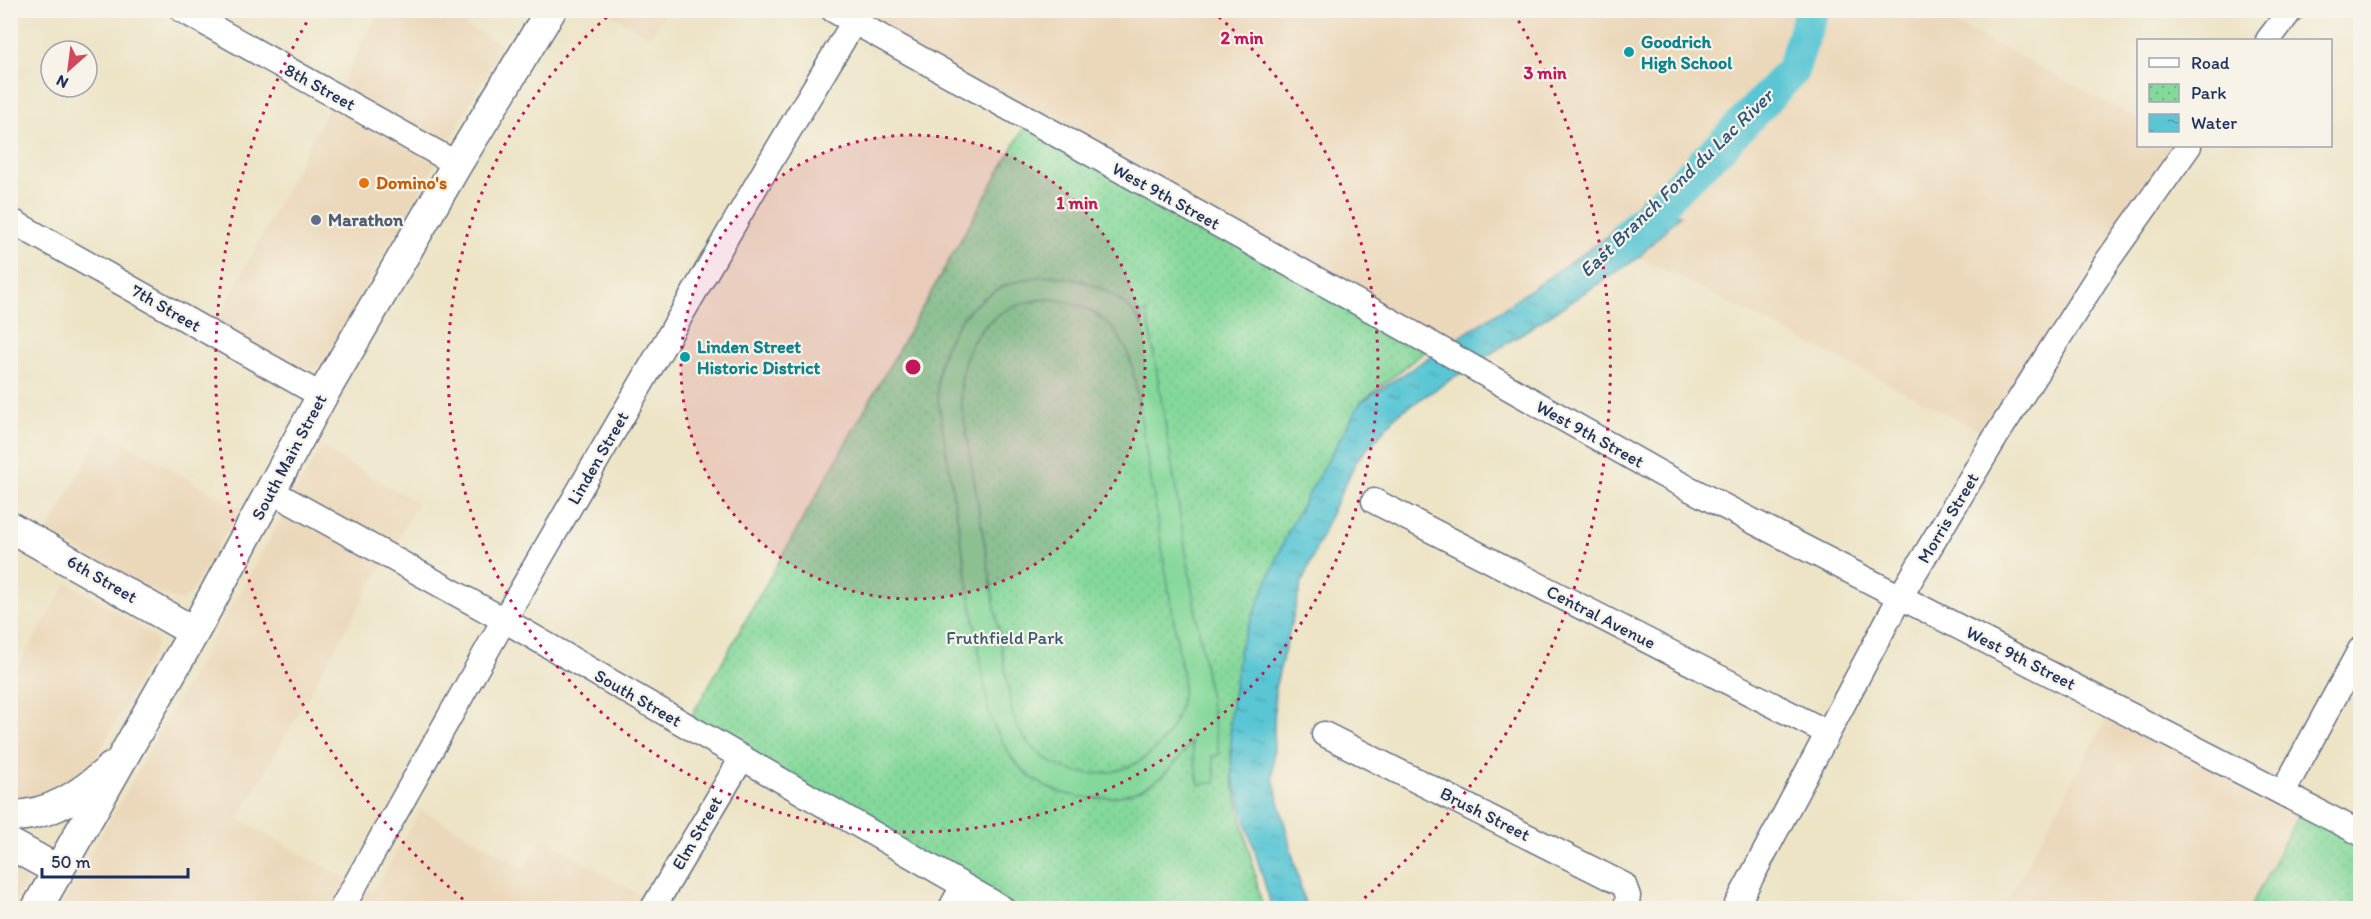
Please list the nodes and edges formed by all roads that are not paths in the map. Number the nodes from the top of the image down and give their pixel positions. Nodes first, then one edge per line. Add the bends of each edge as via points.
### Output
1 (182, 10) edge
2 (551, 10) edge
3 (833, 10) edge
4 (2291, 10) edge
5 (857, 17) edge
6 (2269, 39) edge
7 (2188, 147) edge
8 (457, 164) junction
9 (10, 219) edge
10 (321, 396) junction
11 (271, 490) junction
12 (1374, 501) dead end
13 (10, 527) edge
14 (1900, 597) junction
15 (504, 620) junction
16 (194, 632) junction
17 (2361, 651) edge
18 (1324, 734) dead end
19 (1828, 734) junction
20 (126, 754) junction
21 (742, 758) junction
22 (2283, 792) junction
23 (10, 816) edge
24 (2361, 833) edge
25 (10, 844) edge
26 (59, 871) junction
27 (963, 886) junction
28 (37, 909) edge
29 (342, 909) edge
30 (653, 909) edge
31 (951, 909) edge
32 (1002, 909) edge
33 (1626, 909) edge
34 (1735, 909) edge

1 - 8 street, 8th Street
2 - 8 main road, South Main Street
3 - 5 street, West 9th Street
4 - 6 street
5 - 14 street, West 9th Street via 903,48 1661,474
5 - 15 street, Linden Street
7 - 14 street, Morris Street via 2108,260
8 - 10 main road, South Main Street
9 - 10 street, 7th Street
10 - 11 main road, South Main Street
11 - 15 street, South Street
11 - 16 main road, South Main Street
12 - 19 street, Central Avenue
13 - 16 main road, 6th Street
14 - 19 street, Morris Street
14 - 22 street, West 9th Street
15 - 21 street, South Street
15 - 29 street, Linden Street
16 - 20 main road, South Main Street
17 - 22 street
18 - 33 street, Brush Street via 1624,885 1628,896
19 - 34 street, Morris Street
20 - 23 main road via 67,802
20 - 26 main road, South Main Street
21 - 27 street, South Street
21 - 30 street, Elm Street
22 - 24 street, West 9th Street
25 - 26 main road
26 - 28 main road, South Main Street
27 - 31 street
27 - 32 street, South Street

